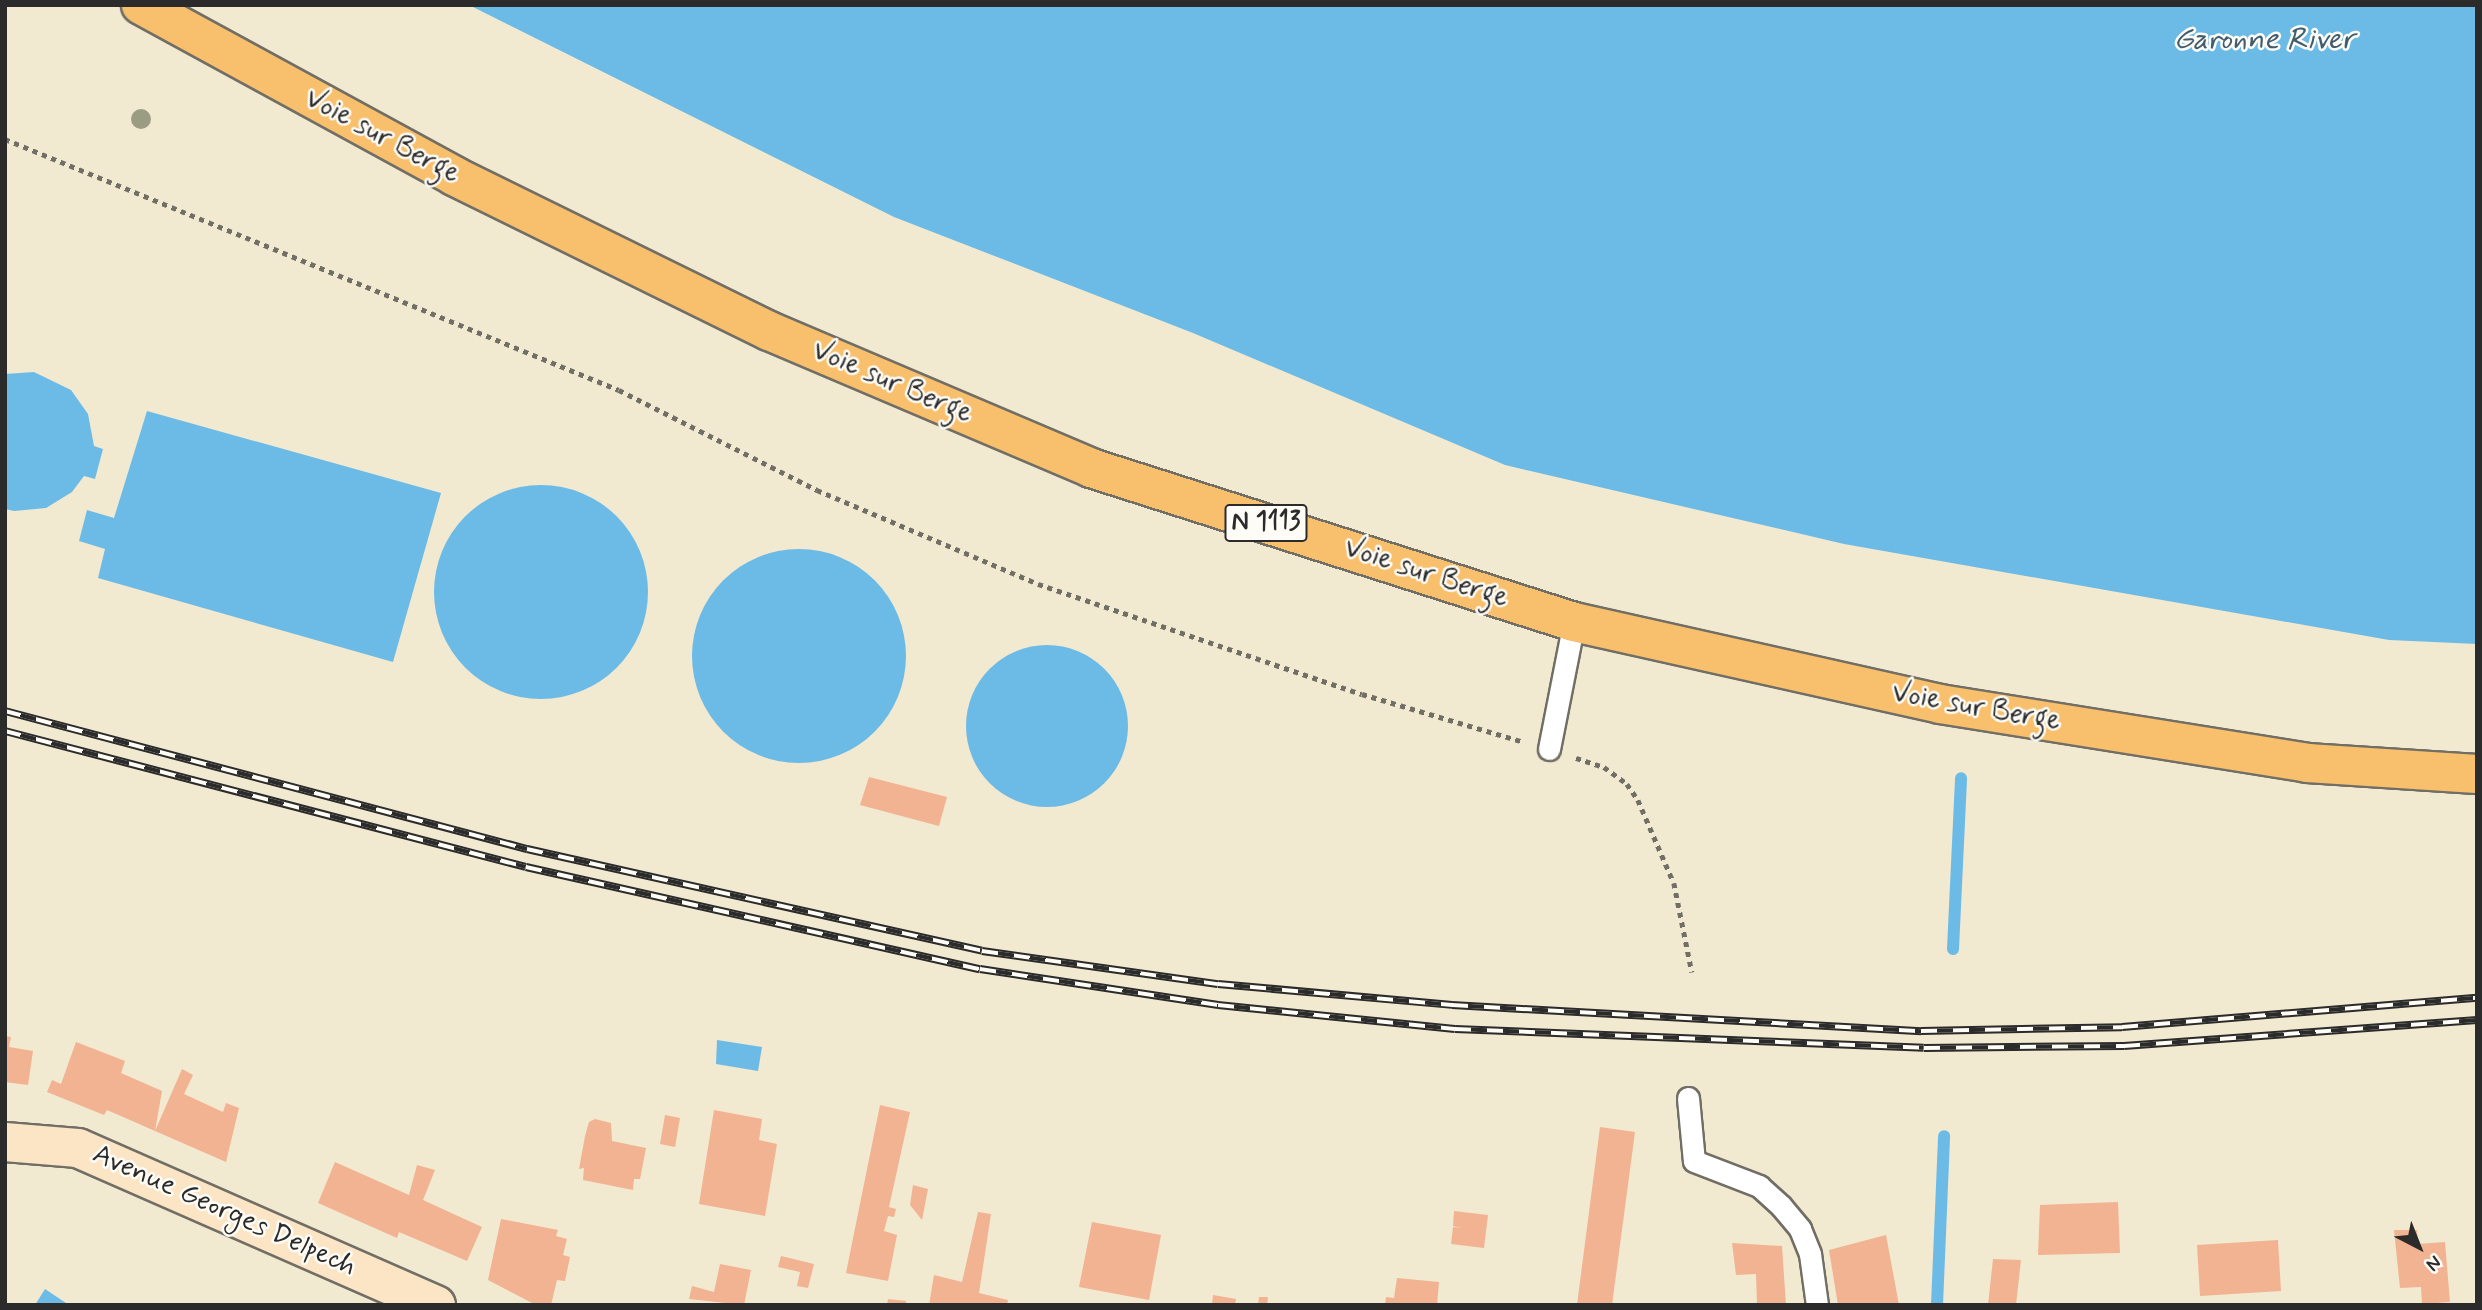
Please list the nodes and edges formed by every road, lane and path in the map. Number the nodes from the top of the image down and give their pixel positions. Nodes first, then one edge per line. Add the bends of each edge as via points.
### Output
1 (141, 5) edge
2 (5, 138) edge
3 (1574, 622) junction
4 (1549, 749) junction
5 (2477, 774) edge
6 (1692, 972) dead end
7 (1688, 1098) dead end
8 (5, 1124) edge
9 (5, 1142) edge
10 (78, 1148) junction
11 (436, 1305) edge
12 (1817, 1305) edge

1 - 3 main road, Voie sur Berge / N 1113 via 454,176 768,331 1091,468
2 - 4 path via 619,390 817,490 1038,584 1362,694
3 - 4 lane
3 - 5 main road, Voie sur Berge / N 1113 via 1940,704 2306,763
4 - 6 path via 1604,767 1627,784 1638,800 1674,883
7 - 12 lane via 1694,1161 1759,1186 1781,1206 1800,1229 1810,1254
8 - 10 main road
9 - 10 main road, Avenue Georges Delpech
10 - 11 main road, Avenue Georges Delpech

